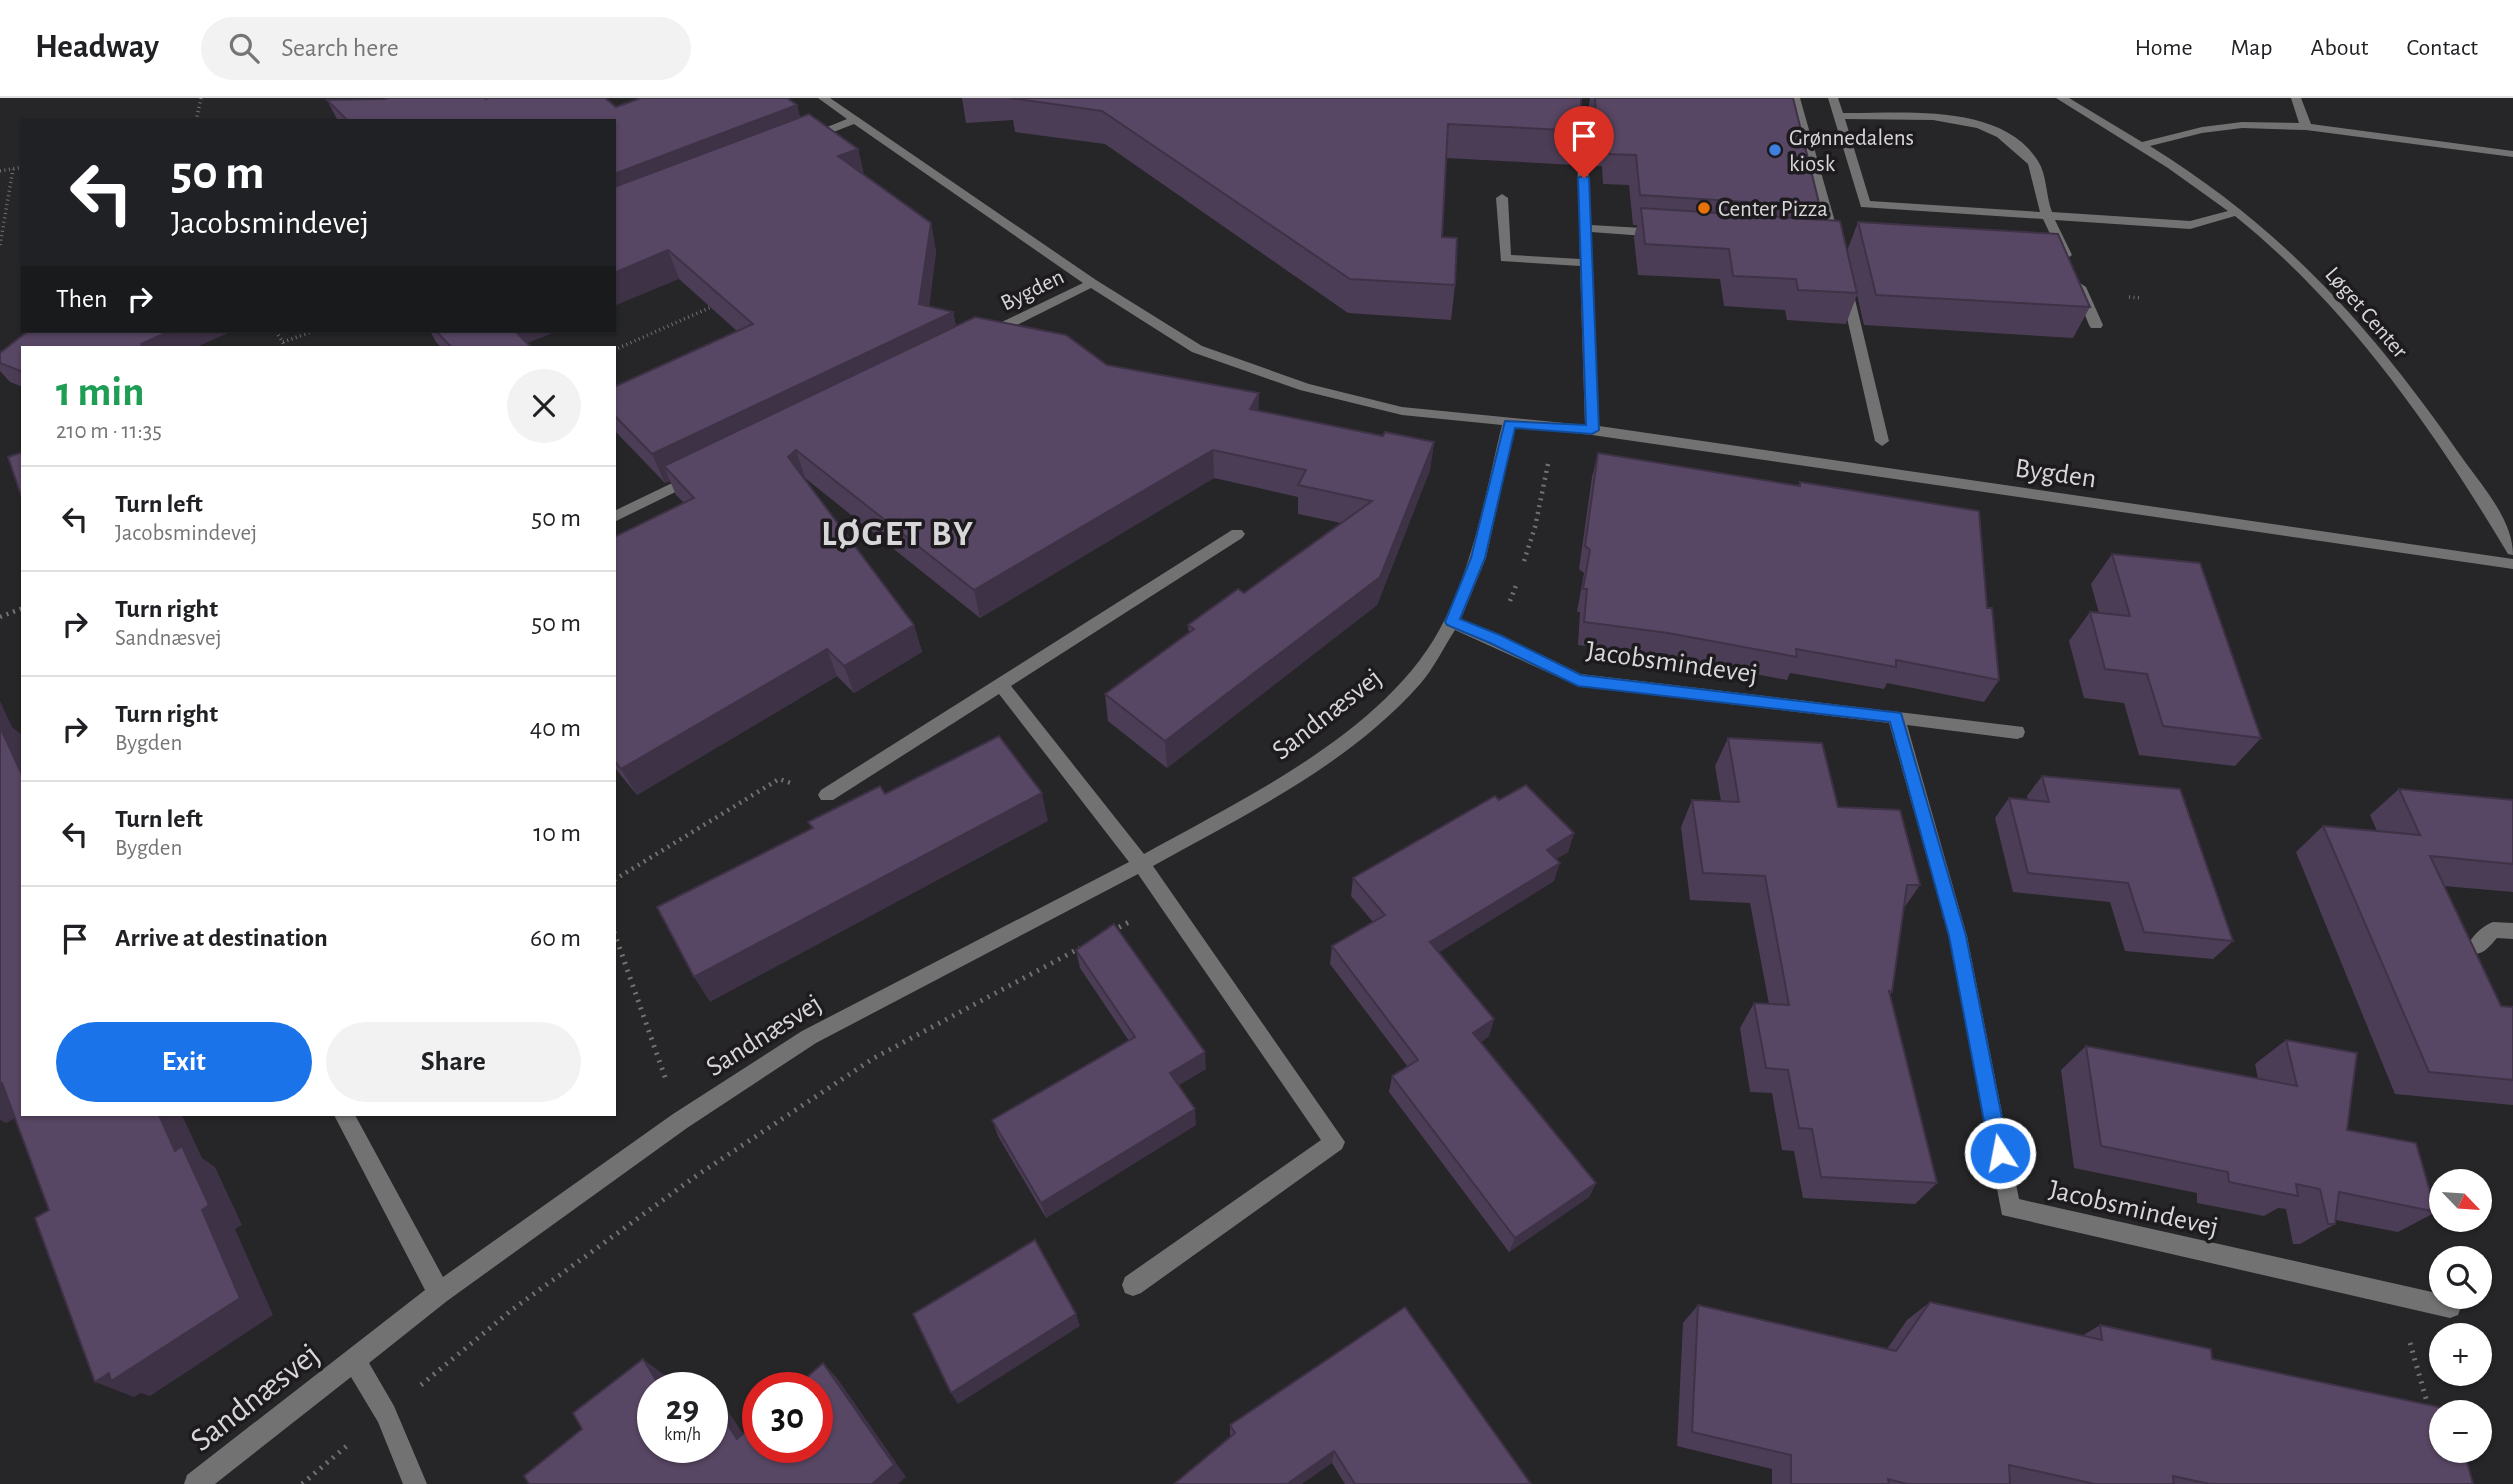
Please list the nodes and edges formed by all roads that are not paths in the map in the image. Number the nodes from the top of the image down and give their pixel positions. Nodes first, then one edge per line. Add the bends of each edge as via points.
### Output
1 (823, 98) edge
2 (1795, 98) edge
3 (1833, 98) edge
4 (2061, 98) edge
5 (2296, 98) edge
6 (1581, 103) edge
7 (1838, 116) junction
8 (855, 120) junction
9 (2305, 127) junction
10 (792, 145) edge
11 (2142, 145) junction
12 (2513, 154) edge
13 (1502, 198) dead end
14 (2237, 212) junction
15 (2049, 217) junction
16 (1585, 228) junction
17 (1669, 234) edge
18 (1587, 263) junction
19 (1092, 283) junction
20 (2096, 325) dead end
21 (979, 338) edge
22 (1509, 424) junction
23 (1592, 430) junction
24 (1882, 441) dead end
25 (705, 472) edge
26 (616, 516) edge
27 (1237, 534) dead end
28 (2513, 550) edge
29 (2513, 564) edge
30 (1452, 622) junction
31 (1001, 685) junction
32 (1896, 717) junction
33 (2017, 732) dead end
34 (827, 795) road end
35 (1141, 864) junction
36 (2513, 931) edge
37 (2476, 947) edge
38 (345, 1116) edge
39 (1133, 1285) dead end
40 (439, 1293) junction
41 (2429, 1302) edge
42 (354, 1360) junction
43 (196, 1484) edge
44 (415, 1484) edge

1 - 8 street, Bygden
2 - 24 street
3 - 7 street
4 - 11 street, Løget Center
5 - 9 street
6 - 16 street
7 - 15 street via 1921,115 1989,128 2033,162
7 - 15 street via 1865,204
8 - 10 street
8 - 19 street, Bygden
9 - 11 street via 2242,125
9 - 12 street
11 - 14 street, Løget Center
13 - 18 street via 1505,258
14 - 15 street via 2190,225
14 - 28 street, Løget Center via 2323,289 2384,362 2462,465
15 - 20 street
16 - 17 street
16 - 18 street
18 - 23 street
19 - 21 street, Bygden
19 - 22 street, Bygden via 1197,349 1305,387 1402,411
22 - 23 street, Bygden
22 - 30 street, Sandnæsvej via 1478,558
23 - 29 street, Bygden
25 - 26 street
27 - 31 street
30 - 32 street, Jacobsmindevej via 1578,680
30 - 35 street, Sandnæsvej via 1416,678 1362,729 1278,788
31 - 34 street
31 - 35 street
32 - 33 street, Jacobsmindevej
32 - 41 street, Jacobsmindevej via 1958,936 2010,1208
35 - 39 street via 1335,1142
35 - 40 street, Sandnæsvej via 809,1037 680,1121
36 - 37 street via 2493,930
38 - 40 street
40 - 42 street, Sandnæsvej
42 - 43 street, Sandnæsvej
42 - 44 street, Sandnæsvej via 386,1414

